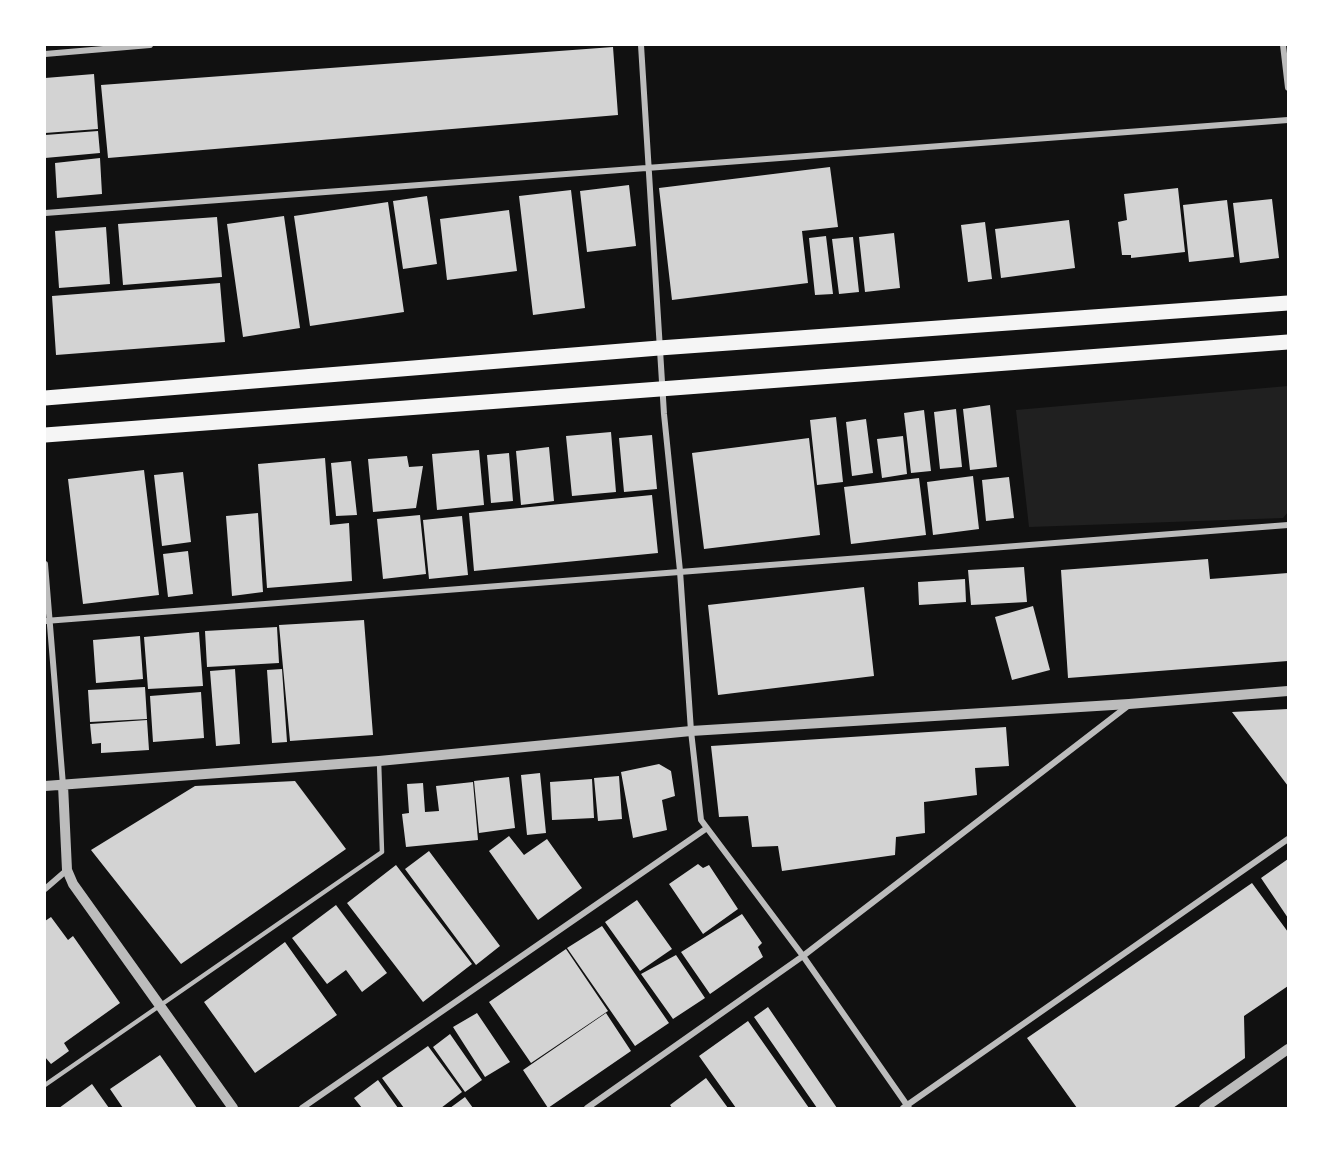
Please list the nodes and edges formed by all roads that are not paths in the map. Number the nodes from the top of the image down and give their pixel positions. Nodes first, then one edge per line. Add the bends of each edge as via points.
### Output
1 (150, 45) edge
2 (641, 45) edge
3 (1283, 45) edge
4 (45, 54) edge
5 (1288, 88) edge
6 (1288, 120) edge
7 (650, 169) junction
8 (45, 213) edge
9 (1288, 303) edge
10 (1288, 342) edge
11 (659, 348) junction
12 (662, 390) junction
13 (45, 398) edge
14 (45, 435) edge
15 (1288, 525) edge
16 (45, 564) edge
17 (681, 571) junction
18 (47, 621) edge
19 (1288, 691) edge
20 (1129, 704) junction
21 (691, 731) junction
22 (379, 762) junction
23 (63, 785) junction
24 (45, 786) edge
25 (707, 828) junction
26 (1288, 839) edge
27 (67, 870) junction
28 (45, 889) edge
29 (803, 956) junction
30 (159, 1005) junction
31 (1288, 1049) edge
32 (45, 1085) edge
33 (906, 1107) edge
34 (233, 1108) edge
35 (302, 1108) edge
36 (587, 1108) edge
37 (1204, 1108) edge

1 - 4 street
2 - 7 street
3 - 5 street
6 - 7 street
7 - 8 street
7 - 11 street
9 - 11 main road
10 - 12 main road
11 - 12 street
11 - 13 main road
12 - 14 main road
12 - 17 street
15 - 17 street
16 - 18 street
17 - 18 street
17 - 21 street
18 - 23 street
19 - 20 street
20 - 21 street
20 - 29 street
21 - 22 street
21 - 25 street via 701,820
22 - 23 street
22 - 30 lane via 382,852
23 - 24 street
23 - 27 street
25 - 29 street
25 - 35 street
26 - 33 street
27 - 28 street
27 - 30 street
29 - 33 street
29 - 36 street
30 - 32 lane
30 - 34 street
31 - 37 street

